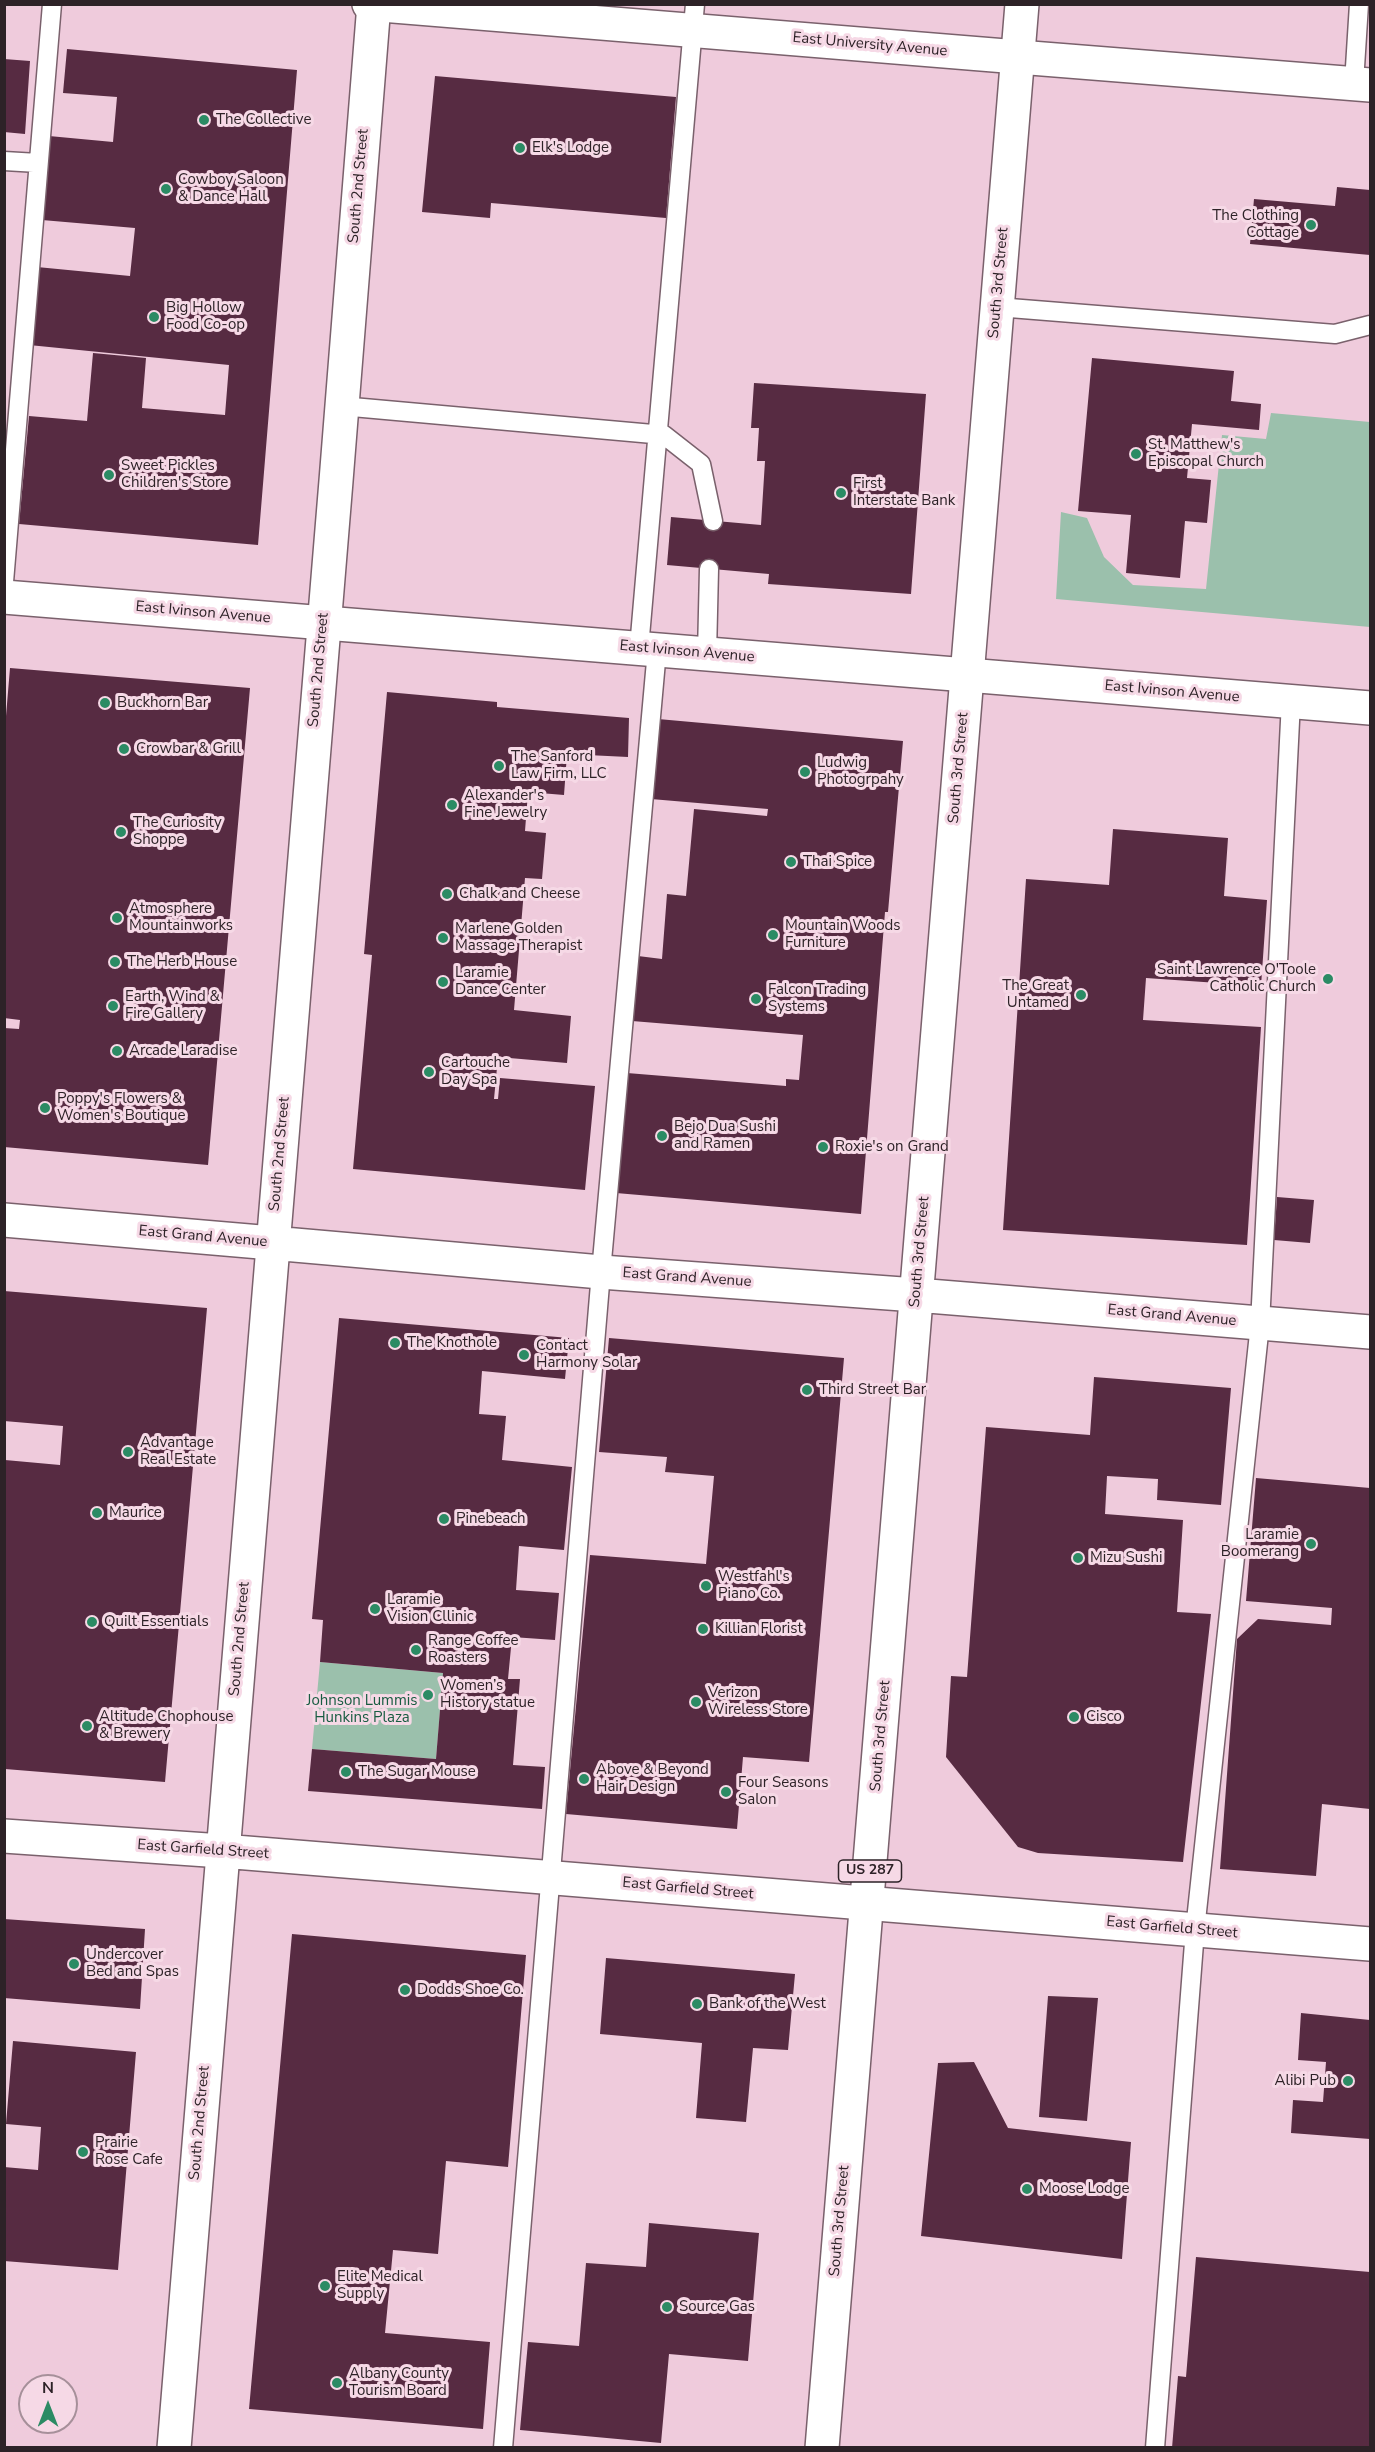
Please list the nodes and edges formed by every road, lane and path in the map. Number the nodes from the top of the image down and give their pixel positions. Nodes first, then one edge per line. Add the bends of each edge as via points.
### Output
1 (52, 4) edge
2 (369, 4) edge
3 (1022, 4) edge
4 (1359, 4) edge
5 (374, 5) edge
6 (693, 17) edge
7 (1018, 57) junction
8 (1362, 84) edge
9 (4, 161) edge
10 (38, 163) junction
11 (997, 307) junction
12 (1371, 325) edge
13 (341, 405) junction
14 (657, 434) junction
15 (713, 521) dead end
16 (709, 568) dead end
17 (4, 582) edge
18 (4, 597) edge
19 (323, 623) junction
20 (648, 649) junction
21 (707, 654) junction
22 (967, 675) junction
23 (1292, 701) junction
24 (1371, 708) edge
25 (4, 1220) edge
26 (272, 1243) junction
27 (600, 1272) junction
28 (916, 1295) junction
29 (1260, 1324) junction
30 (1371, 1332) edge
31 (4, 1836) edge
32 (222, 1851) junction
33 (550, 1878) junction
34 (867, 1903) junction
35 (1195, 1930) junction
36 (1371, 1944) edge
37 (174, 2448) edge
38 (503, 2448) edge
39 (822, 2448) edge
40 (1155, 2448) edge

1 - 10 lane
2 - 5 street, East University Avenue
3 - 7 street, South 3rd Street
4 - 8 lane
5 - 6 street, East University Avenue
5 - 13 street, South 2nd Street
6 - 7 street, East University Avenue
6 - 14 lane
7 - 8 street, East University Avenue
7 - 11 street, South 3rd Street
9 - 10 lane
10 - 17 lane
11 - 12 lane via 1335,334
11 - 22 street, South 3rd Street
13 - 14 lane
13 - 19 street, South 2nd Street
14 - 15 lane via 664,435 701,464
14 - 20 lane
16 - 21 lane
18 - 19 street, East Ivinson Avenue
19 - 20 street, East Ivinson Avenue
19 - 26 street, South 2nd Street
20 - 21 street, East Ivinson Avenue
20 - 27 lane
21 - 22 street, East Ivinson Avenue
22 - 23 street, East Ivinson Avenue
22 - 28 street, South 3rd Street
23 - 24 street, East Ivinson Avenue
23 - 29 lane
25 - 26 street, East Grand Avenue
26 - 27 street, East Grand Avenue
26 - 32 street, South 2nd Street
27 - 28 street, East Grand Avenue
27 - 33 lane
28 - 29 street, East Grand Avenue
28 - 34 street, South 3rd Street / US 287
29 - 30 street, East Grand Avenue
29 - 35 lane
31 - 32 street, East Garfield Street
32 - 33 street, East Garfield Street
32 - 37 street, South 2nd Street
33 - 34 street, East Garfield Street
33 - 38 lane
34 - 35 street, East Garfield Street
34 - 39 street, South 3rd Street / US 287
35 - 36 street, East Garfield Street
35 - 40 lane

